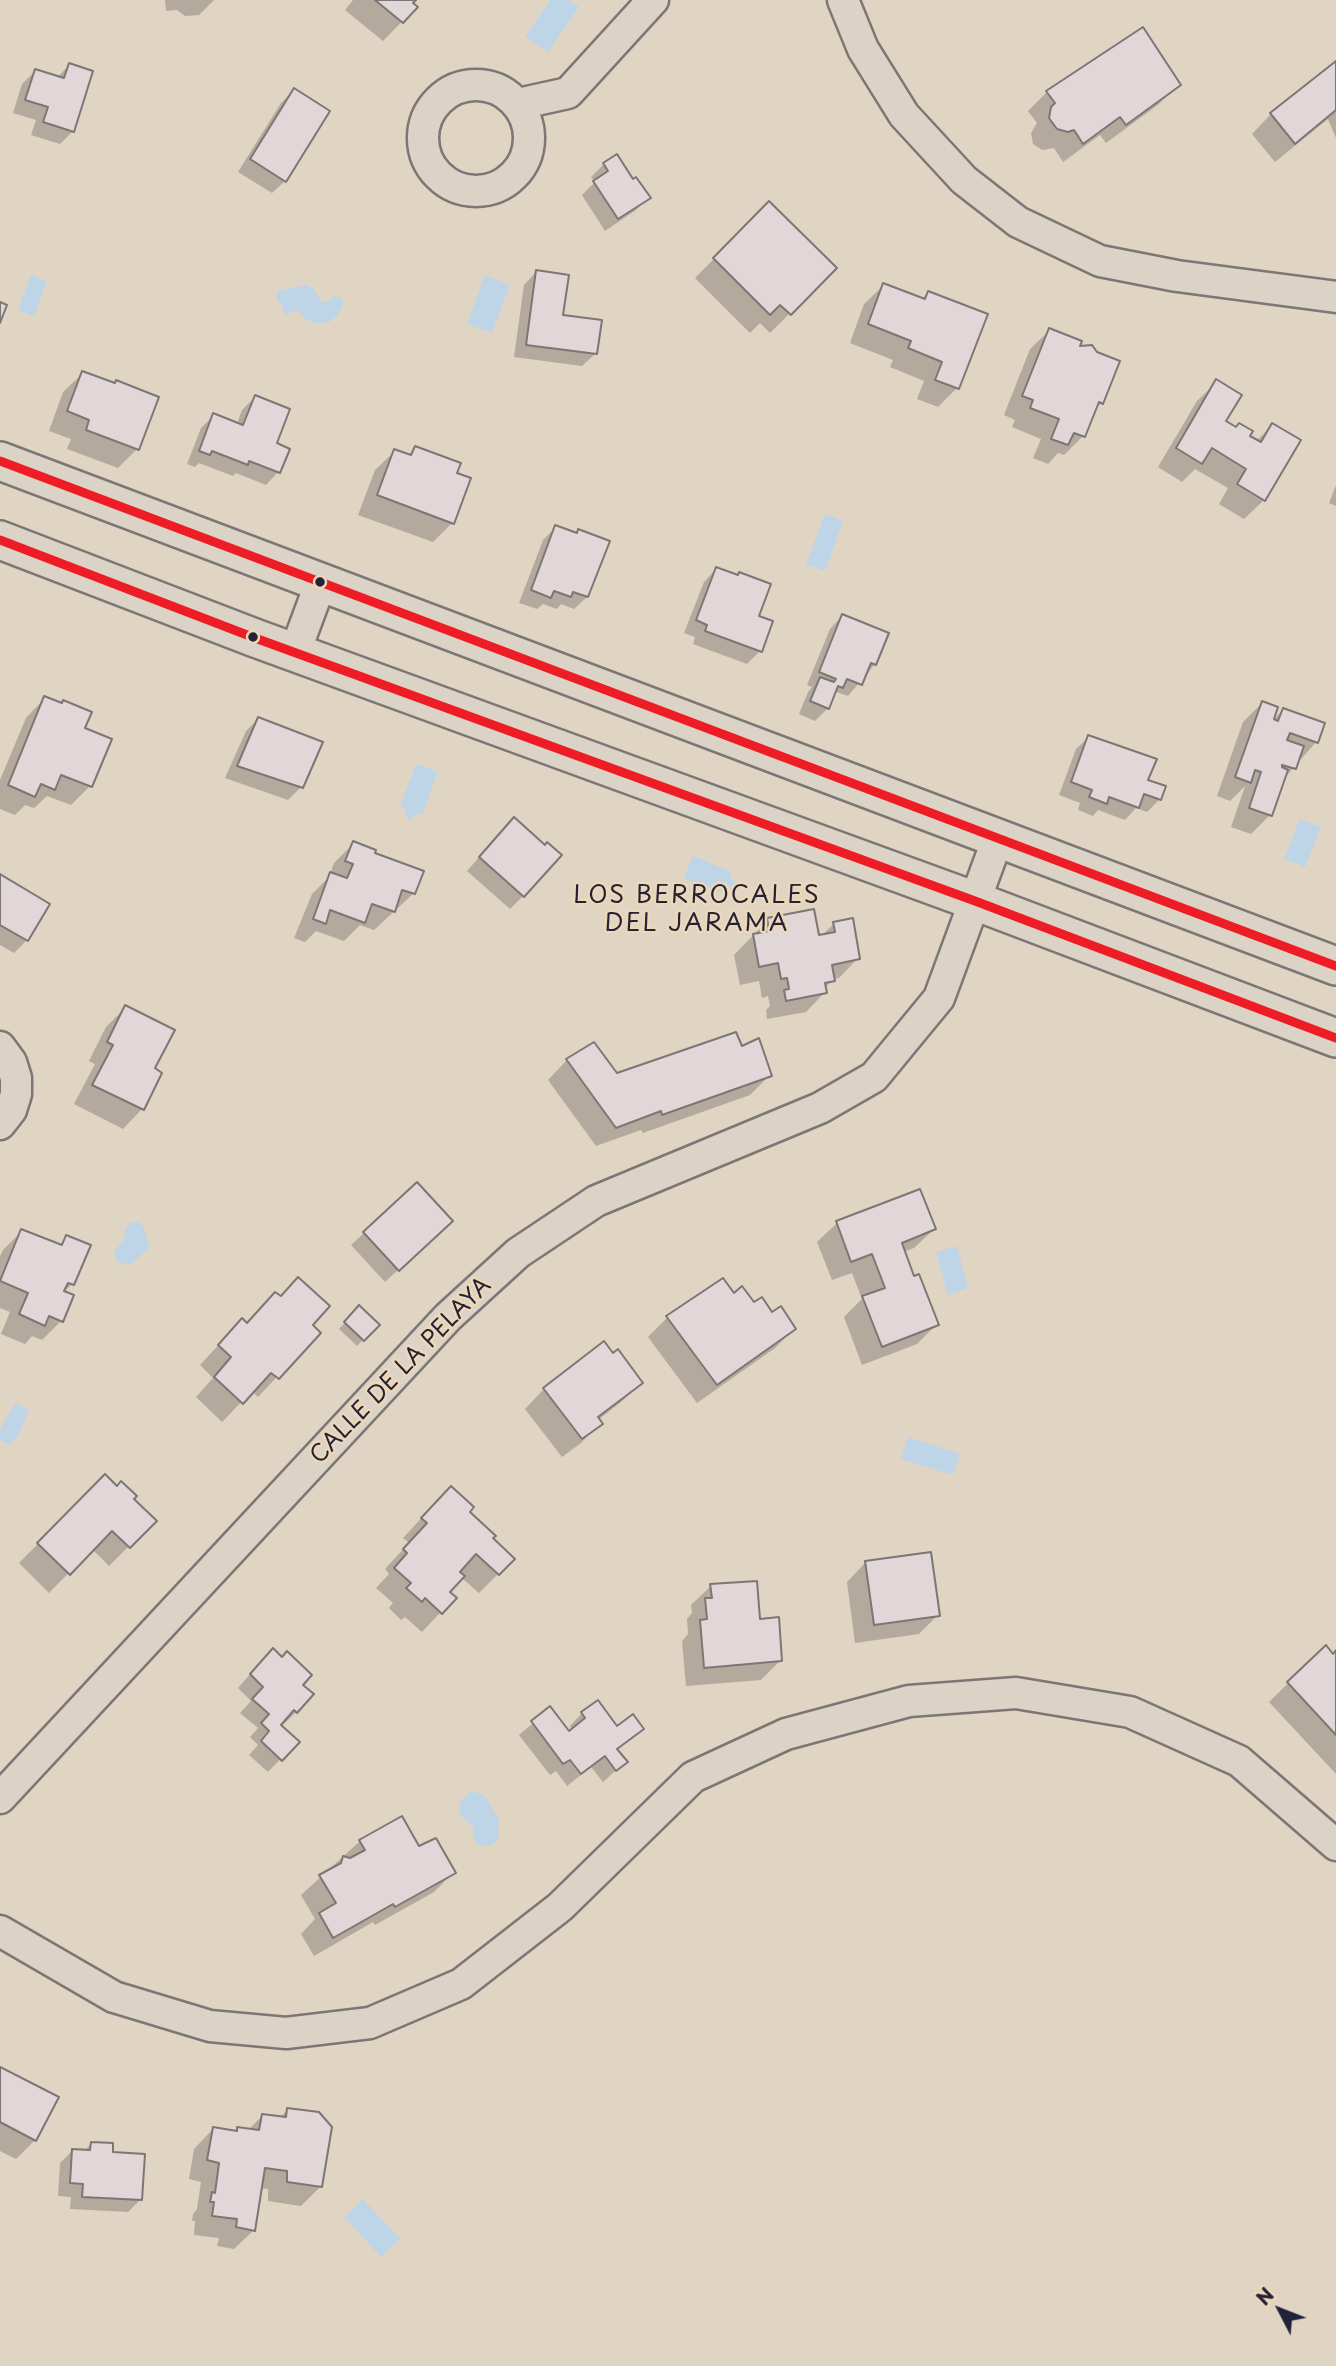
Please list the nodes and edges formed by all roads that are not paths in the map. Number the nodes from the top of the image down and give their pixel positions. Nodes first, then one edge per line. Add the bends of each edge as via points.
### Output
1 (653, 0) edge
2 (843, 0) edge
3 (518, 104) dead end
4 (1336, 297) edge
5 (0, 461) edge
6 (0, 540) edge
7 (321, 582) junction
8 (295, 652) junction
9 (998, 838) junction
10 (975, 901) junction
11 (1336, 966) edge
12 (1336, 1038) edge
13 (0, 1047) edge
14 (0, 1124) edge
15 (0, 1798) edge
16 (1336, 1845) edge
17 (0, 1931) edge

1 - 3 street via 568,93
2 - 4 street via 863,49 904,115 964,180 1018,222 1100,261
5 - 7 street
6 - 8 street
7 - 8 street
7 - 9 street
8 - 10 street
9 - 10 street, CALLE DE LA PELAYA
9 - 11 street
10 - 12 street
10 - 15 street, CALLE DE LA PELAYA via 939,998 874,1077 820,1108 596,1201 518,1253 448,1317
13 - 14 street via 11,1062 16,1094
16 - 17 street via 1239,1761 1130,1712 1016,1693 909,1701 786,1734 693,1777 560,1908 461,1984 370,2023 286,2033 210,2026 114,1997

